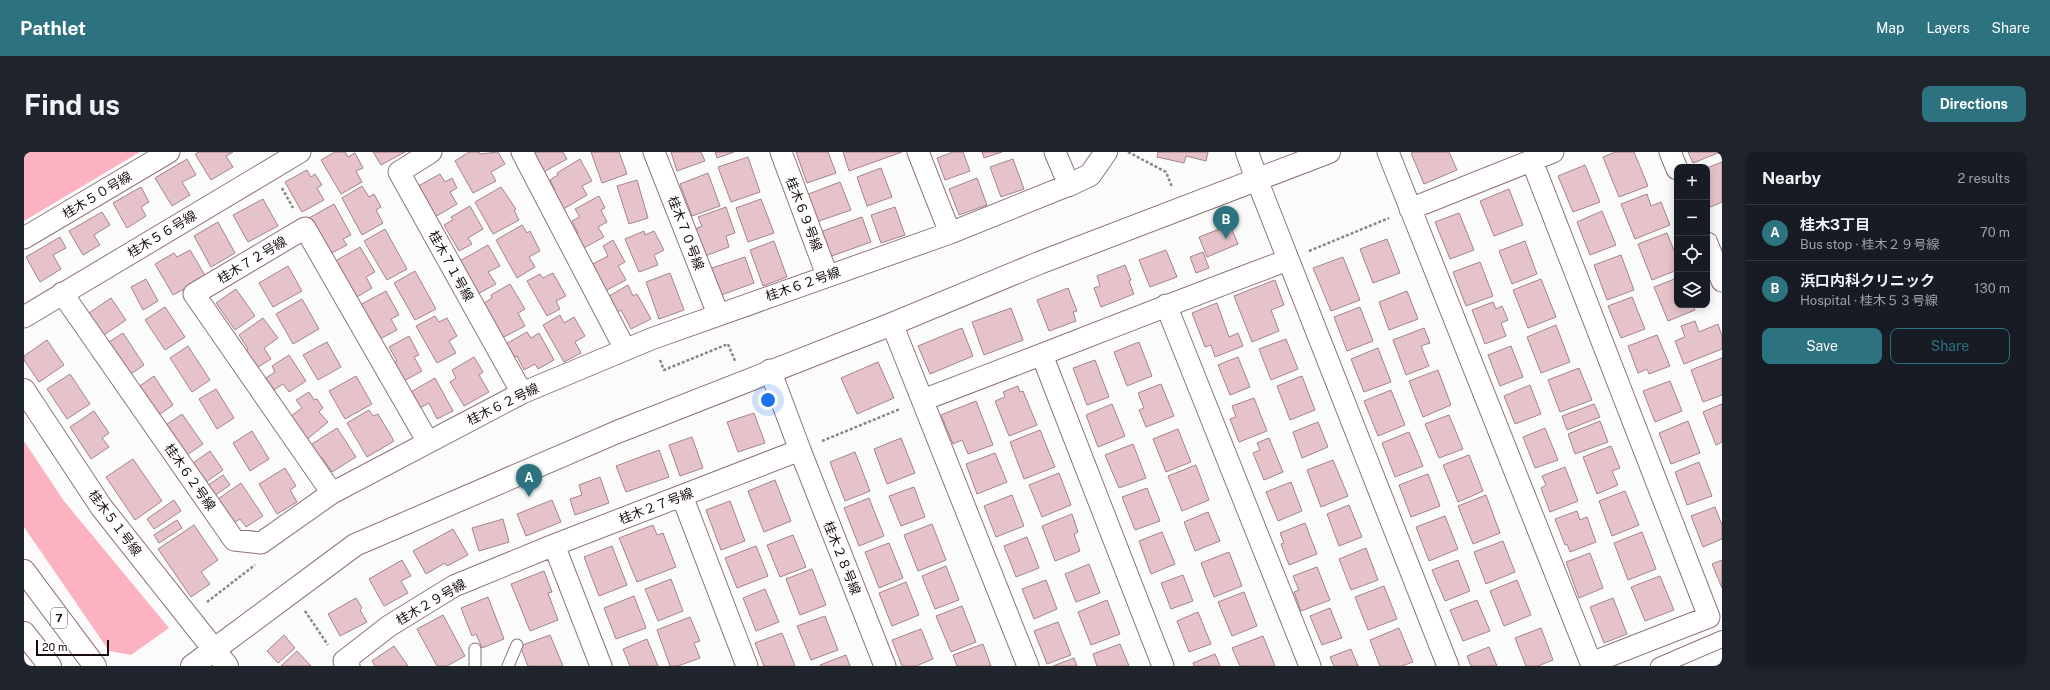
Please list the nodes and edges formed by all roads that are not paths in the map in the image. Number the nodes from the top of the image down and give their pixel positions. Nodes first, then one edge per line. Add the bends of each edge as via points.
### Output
1 (169, 152) edge
2 (300, 152) edge
3 (431, 152) edge
4 (522, 152) edge
5 (654, 152) edge
6 (781, 152) edge
7 (918, 152) edge
8 (1055, 152) edge
9 (1106, 152) edge
10 (1247, 152) edge
11 (1329, 152) edge
12 (1388, 152) edge
13 (1553, 152) edge
14 (1670, 152) edge
15 (1532, 161) junction
16 (1675, 164) edge
17 (1257, 180) junction
18 (1069, 185) junction
19 (1410, 209) junction
20 (950, 233) junction
21 (24, 238) edge
22 (1710, 251) edge
23 (1288, 260) junction
24 (827, 275) junction
25 (1722, 281) edge
26 (62, 293) junction
27 (1166, 305) junction
28 (718, 314) junction
29 (24, 317) edge
30 (892, 324) junction
31 (625, 349) junction
32 (1042, 355) junction
33 (770, 370) junction
34 (24, 390) edge
35 (522, 393) junction
36 (923, 400) junction
37 (428, 442) junction
38 (800, 450) junction
39 (332, 493) junction
40 (682, 496) junction
41 (554, 546) junction
42 (24, 571) edge
43 (24, 633) edge
44 (1722, 639) edge
45 (517, 645) dead end
46 (475, 649) dead end
47 (220, 659) edge
48 (346, 663) edge
49 (50, 666) edge
50 (95, 666) edge
51 (192, 666) edge
52 (475, 666) edge
53 (508, 666) edge
54 (601, 666) edge
55 (747, 666) edge
56 (885, 666) edge
57 (1028, 666) edge
58 (1163, 666) edge
59 (1310, 666) edge
60 (1448, 666) edge
61 (1659, 666) edge

1 - 21 street, 桂木５０号線
2 - 26 street, 桂木５６号線
3 - 35 street, 桂木７１号線 via 399,172
4 - 31 street
5 - 28 street, 桂木７０号線
6 - 24 street, 桂木６９号線
7 - 20 street
8 - 18 street
9 - 18 main road via 1090,175
10 - 17 main road
11 - 17 main road
12 - 19 street
13 - 15 street
14 - 16 street
15 - 19 street
15 - 19 street via 1709,617 1702,620 1591,663
17 - 23 street
17 - 30 main road
18 - 20 street, 桂木６２号線
20 - 24 street, 桂木６２号線
22 - 25 street
23 - 27 street
23 - 60 street
24 - 28 street, 桂木６２号線
26 - 29 street, 桂木５６号線
26 - 39 street, 桂木６２号線 via 234,540 261,543
27 - 32 street
27 - 59 street
28 - 31 street, 桂木６２号線
30 - 33 main road
30 - 36 street
31 - 35 street, 桂木６２号線
32 - 36 street
32 - 58 street
33 - 38 street
33 - 47 main road via 617,432 355,545 293,592
34 - 47 main road, 桂木５１号線 via 102,508
35 - 37 street, 桂木６２号線
36 - 57 street
37 - 39 street, 桂木６２号線
37 - 39 street, 桂木７２号線 via 305,228 194,294
38 - 40 street, 桂木２７号線
38 - 56 street, 桂木２８号線
40 - 41 street, 桂木２７号線
40 - 55 street
41 - 48 street, 桂木２９号線 via 454,586 389,626
41 - 54 street
42 - 50 main road, 7
43 - 49 main road
44 - 61 street
45 - 53 lane
46 - 52 lane
47 - 51 main road

